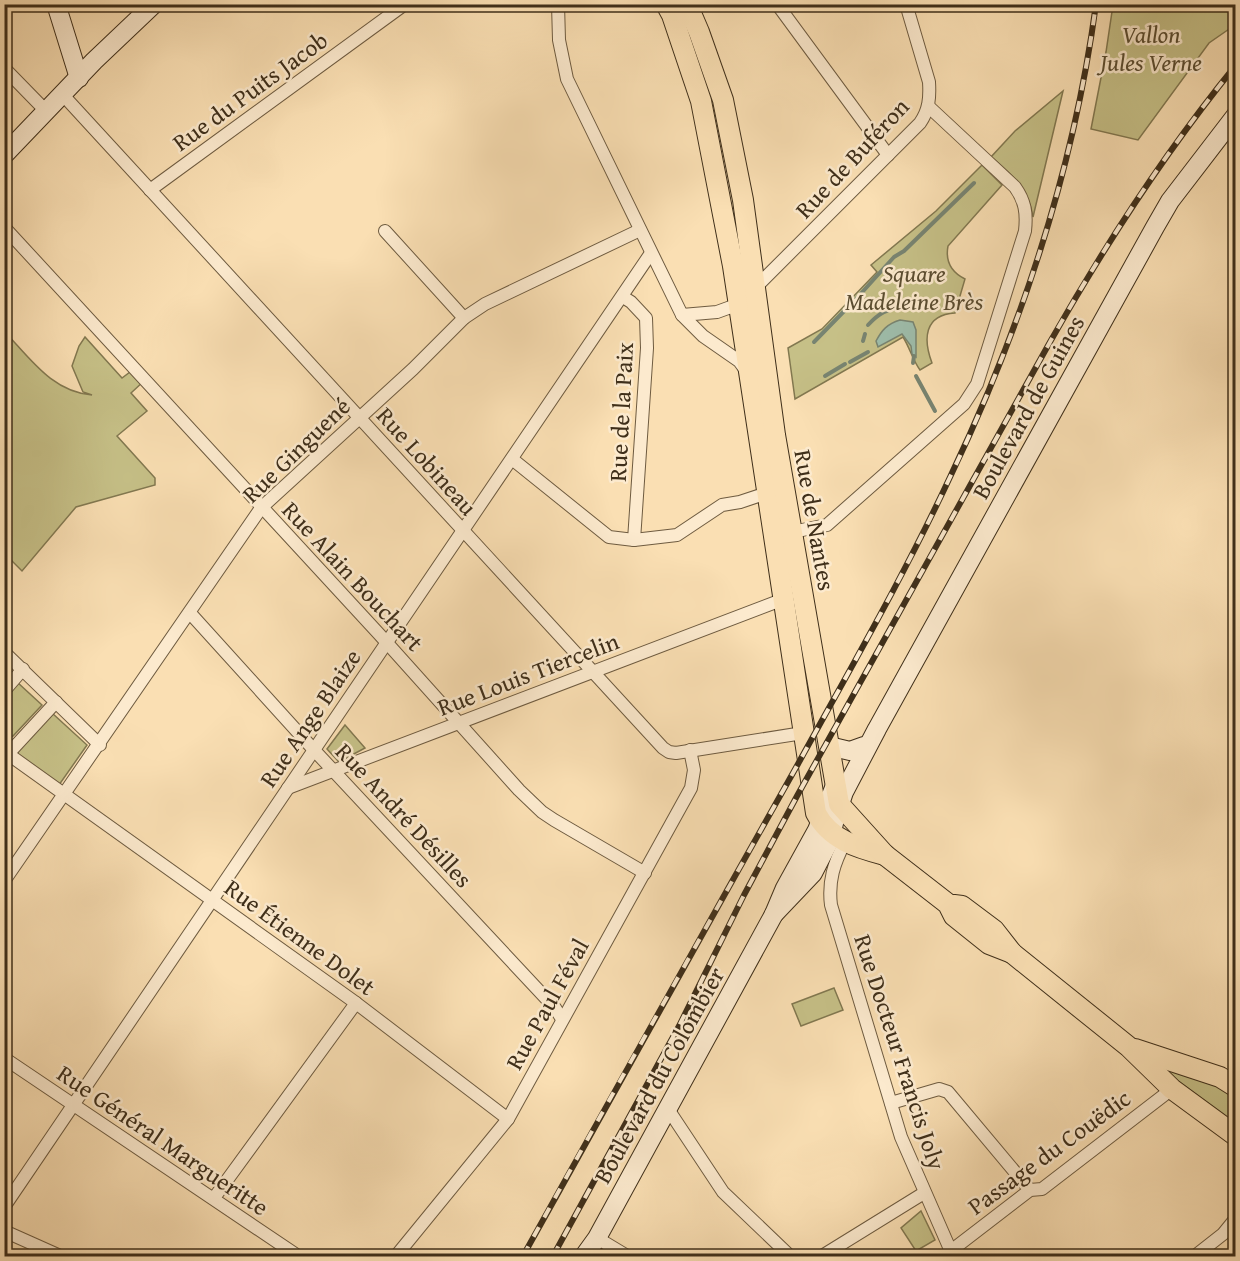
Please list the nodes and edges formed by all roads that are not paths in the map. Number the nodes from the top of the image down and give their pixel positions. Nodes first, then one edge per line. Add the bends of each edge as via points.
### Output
1 (56, 4) edge
2 (154, 4) edge
3 (405, 4) edge
4 (558, 4) edge
5 (666, 4) edge
6 (687, 4) edge
7 (777, 4) edge
8 (906, 4) edge
9 (1234, 4) edge
10 (1236, 12) edge
11 (64, 28) junction
12 (94, 61) junction
13 (4, 68) edge
14 (80, 78) junction
15 (63, 95) junction
16 (928, 106) junction
17 (46, 111) junction
18 (1236, 115) edge
19 (4, 155) edge
20 (888, 155) junction
21 (150, 190) junction
22 (4, 227) edge
23 (640, 230) junction
24 (385, 231) dead end
25 (651, 253) junction
26 (756, 288) junction
27 (623, 297) junction
28 (739, 304) junction
29 (682, 315) junction
30 (464, 318) junction
31 (751, 377) junction
32 (358, 417) junction
33 (512, 459) junction
34 (768, 493) junction
35 (261, 507) junction
36 (463, 532) junction
37 (792, 532) junction
38 (634, 540) junction
39 (784, 599) junction
40 (190, 614) junction
41 (387, 643) junction
42 (4, 652) edge
43 (23, 669) junction
44 (592, 671) junction
45 (4, 691) edge
46 (56, 702) junction
47 (458, 723) junction
48 (877, 729) junction
49 (803, 732) junction
50 (100, 744) junction
51 (829, 746) junction
52 (864, 746) junction
53 (6, 748) edge
54 (314, 750) junction
55 (690, 750) junction
56 (334, 771) junction
57 (836, 783) junction
58 (288, 788) junction
59 (64, 795) junction
60 (839, 804) junction
61 (832, 832) junction
62 (885, 855) junction
63 (8, 867) edge
64 (645, 873) junction
65 (4, 881) edge
66 (800, 887) junction
67 (829, 891) junction
68 (212, 900) junction
69 (774, 914) junction
70 (356, 1003) junction
71 (562, 1019) junction
72 (1129, 1047) junction
73 (4, 1058) edge
74 (1234, 1082) edge
75 (1172, 1089) junction
76 (891, 1103) junction
77 (74, 1105) junction
78 (668, 1109) junction
79 (508, 1119) junction
80 (1236, 1136) edge
81 (1030, 1190) junction
82 (924, 1193) junction
83 (214, 1198) junction
84 (4, 1207) edge
85 (1236, 1218) edge
86 (4, 1231) edge
87 (597, 1239) junction
88 (952, 1253) edge
89 (60, 1257) edge
90 (298, 1257) edge
91 (396, 1257) edge
92 (584, 1257) edge
93 (627, 1257) edge
94 (790, 1257) edge
95 (822, 1257) edge
96 (1195, 1257) edge

1 - 11 street
2 - 12 street
3 - 21 street, Rue du Puits Jacob
4 - 23 street via 567,79
5 - 28 main road, Rue de Nantes via 701,101
6 - 26 main road, Rue de Nantes via 723,100
7 - 20 street
8 - 16 street, Rue de Buféron via 929,82
9 - 10 street
11 - 12 street
11 - 14 street
12 - 14 street
13 - 17 street
14 - 15 street
15 - 17 street
15 - 21 street, Rue Lobineau
16 - 20 street, Rue de Buféron via 920,123
16 - 37 street via 1015,187 1026,212 1025,231 977,384 964,404 827,525
17 - 19 street
18 - 48 street, Boulevard de Guines via 1163,213
20 - 26 street, Rue de Buféron
21 - 32 street, Rue Lobineau
22 - 35 street, Rue Alain Bouchart
23 - 25 street
23 - 30 street, Rue Ginguené via 485,303
24 - 30 street
25 - 27 street, Rue Ange Blaize
25 - 29 street
26 - 28 street
26 - 37 main road, Rue de Nantes
27 - 33 street, Rue Ange Blaize
27 - 38 street, Rue de la Paix via 646,318
28 - 29 street via 717,312
28 - 31 main road, Rue de Nantes
29 - 31 street via 739,362
30 - 32 street, Rue Ginguené
31 - 34 main road, Rue de Nantes
32 - 35 street, Rue Ginguené
32 - 36 street, Rue Lobineau
33 - 36 street, Rue Ange Blaize
33 - 38 street via 601,532
34 - 38 street via 722,505 677,535
34 - 39 main road, Rue de Nantes
35 - 40 street, Rue Ginguené
35 - 41 street, Rue Alain Bouchart
36 - 41 street, Rue Ange Blaize
36 - 44 street, Rue Lobineau
37 - 51 main road, Rue de Nantes
39 - 44 street, Rue Louis Tiercelin
39 - 49 main road, Rue de Nantes
40 - 50 street, Rue Ginguené
40 - 54 street, Rue André Désilles
41 - 47 street, Rue Alain Bouchart
41 - 54 street, Rue Ange Blaize
42 - 43 street
43 - 45 street
43 - 46 street
44 - 47 street, Rue Louis Tiercelin
44 - 55 street, Rue Lobineau via 663,748 676,753
46 - 50 street
46 - 53 street
47 - 56 street, Rue Louis Tiercelin
47 - 64 street, Rue Alain Bouchart via 542,812
48 - 52 street, Boulevard de Guines
48 - 60 street, Boulevard de Guines
49 - 55 street, Rue Lobineau
49 - 61 main road, Rue de Nantes via 814,806
50 - 59 street, Rue Ginguené
51 - 52 street via 850,751
51 - 57 main road, Rue de Nantes
52 - 57 street, Boulevard de Guines via 850,759
53 - 59 street, Rue Étienne Dolet
54 - 56 street, Rue André Désilles
54 - 58 street, Rue Ange Blaize
55 - 64 street, Rue Paul Féval via 694,770 691,788
56 - 58 street, Rue Louis Tiercelin
56 - 71 street, Rue André Désilles
57 - 60 main road, Rue de Nantes
57 - 61 street, Boulevard de Guines
58 - 68 street, Rue Ange Blaize
59 - 63 street, Rue Ginguené
59 - 68 street, Rue Étienne Dolet
60 - 61 street, Boulevard de Guines
60 - 62 main road
61 - 62 main road
61 - 66 street, Boulevard du Colombier via 813,873
61 - 67 street, Rue Docteur Francis Joly
61 - 69 street, Boulevard du Colombier via 813,840
62 - 72 main road via 948,904 962,906 994,930 1012,953
63 - 65 street, Rue Ginguené
64 - 71 street, Rue Paul Féval
66 - 67 street via 816,883
66 - 69 street, Boulevard du Colombier
67 - 76 street, Rue Docteur Francis Joly
68 - 70 street, Rue Étienne Dolet
68 - 77 street, Rue Ange Blaize
69 - 78 street, Boulevard du Colombier
70 - 79 street, Rue Étienne Dolet
70 - 83 street
71 - 79 street, Rue Paul Féval
72 - 74 main road
72 - 75 main road
73 - 77 street, Rue Général Margueritte
75 - 80 main road
75 - 81 street, Passage du Couëdic via 1042,1189
76 - 81 street via 939,1089 948,1092
76 - 82 street, Rue Docteur Francis Joly
77 - 83 street, Rue Général Margueritte
77 - 84 street, Rue Ange Blaize
78 - 87 street, Boulevard du Colombier
78 - 94 street via 723,1192
79 - 91 street, Rue Paul Féval
81 - 88 street, Passage du Couëdic
82 - 88 street, Rue Docteur Francis Joly
82 - 95 street
83 - 90 street, Rue Général Margueritte
85 - 96 street
86 - 89 street
87 - 92 street, Boulevard du Colombier
87 - 93 street

